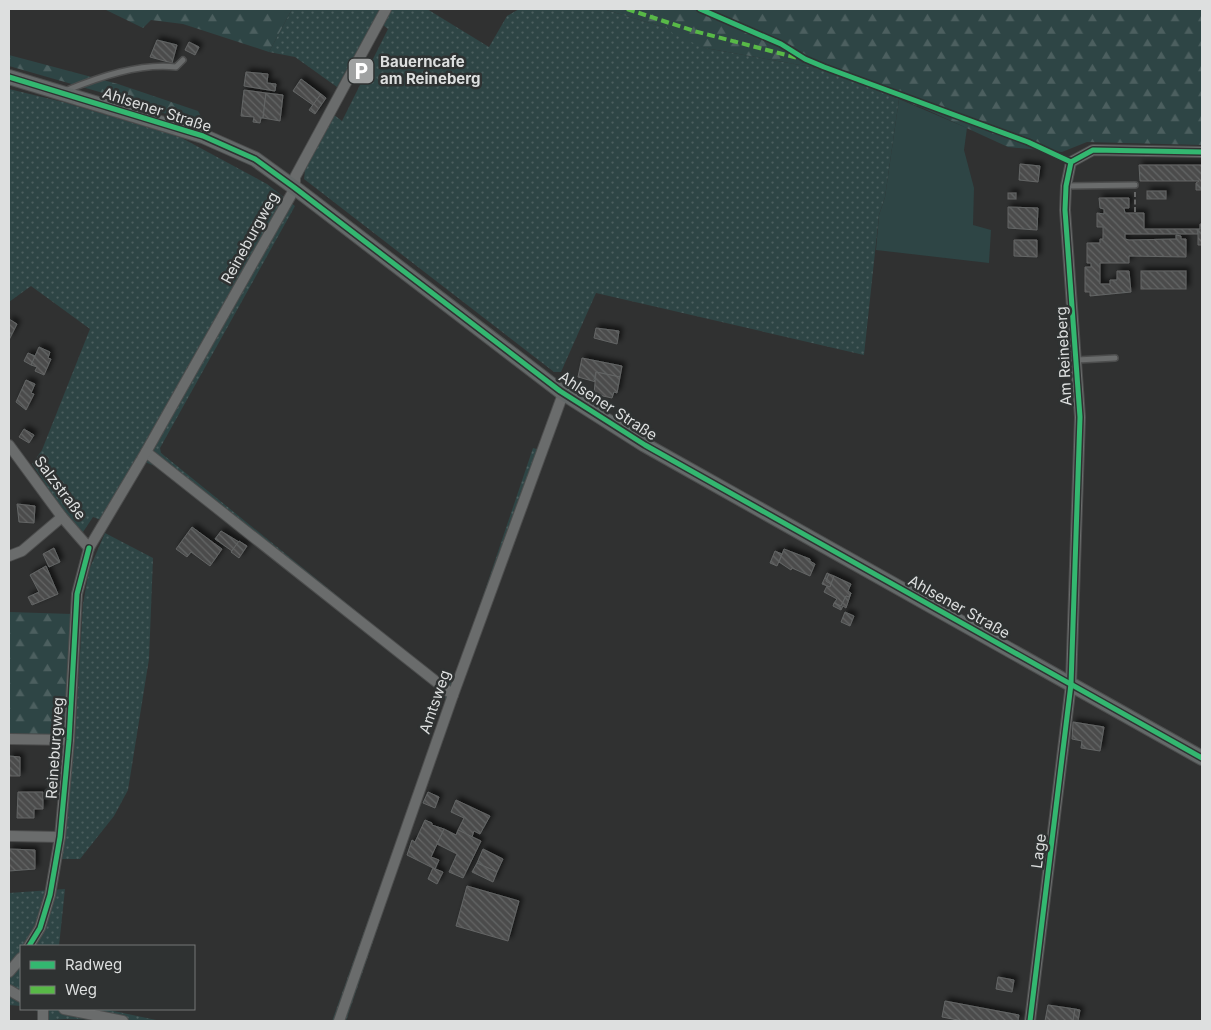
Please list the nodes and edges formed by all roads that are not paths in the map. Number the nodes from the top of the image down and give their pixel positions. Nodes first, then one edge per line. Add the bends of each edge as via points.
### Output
1 (386, 9) edge
2 (183, 60) dead end
3 (9, 77) edge
4 (60, 93) junction
5 (1202, 152) edge
6 (1135, 185) road end
7 (1066, 186) junction
8 (295, 188) junction
9 (1115, 358) dead end
10 (1077, 360) junction
11 (564, 394) junction
12 (9, 445) edge
13 (146, 452) junction
14 (62, 518) junction
15 (89, 548) junction
16 (9, 556) edge
17 (1070, 684) junction
18 (453, 695) junction
19 (9, 739) edge
20 (69, 740) junction
21 (1202, 758) edge
22 (9, 836) edge
23 (60, 837) junction
24 (30, 945) edge
25 (20, 959) edge
26 (9, 972) edge
27 (9, 990) edge
28 (20, 996) edge
29 (69, 1010) edge
30 (123, 1021) edge
31 (340, 1021) edge
32 (1030, 1021) edge

1 - 8 street, Reineburgweg via 296,177
2 - 4 lane via 176,66 142,68 93,79
3 - 4 main road, Ahlsener Straße
4 - 8 main road, Ahlsener Straße via 203,136 255,159
5 - 7 street, Am Reineberg via 1093,150 1071,162
6 - 7 lane
7 - 10 street, Am Reineberg via 1065,210
8 - 11 main road, Ahlsener Straße
8 - 13 street, Reineburgweg
9 - 10 lane
10 - 17 street, Am Reineberg via 1080,418
11 - 17 main road, Ahlsener Straße via 645,445
11 - 18 street, Amtsweg
12 - 14 street, Salzstraße
13 - 15 street, Reineburgweg
13 - 18 street
14 - 15 street, Salzstraße
14 - 16 street via 22,551
15 - 20 street, Reineburgweg via 77,594
17 - 21 main road, Ahlsener Straße
17 - 32 street, Lage
18 - 31 street, Amtsweg
19 - 20 street
20 - 23 street, Reineburgweg
22 - 23 street
23 - 24 street, Reineburgweg via 50,894 40,928
25 - 26 street
27 - 28 street
29 - 30 street

